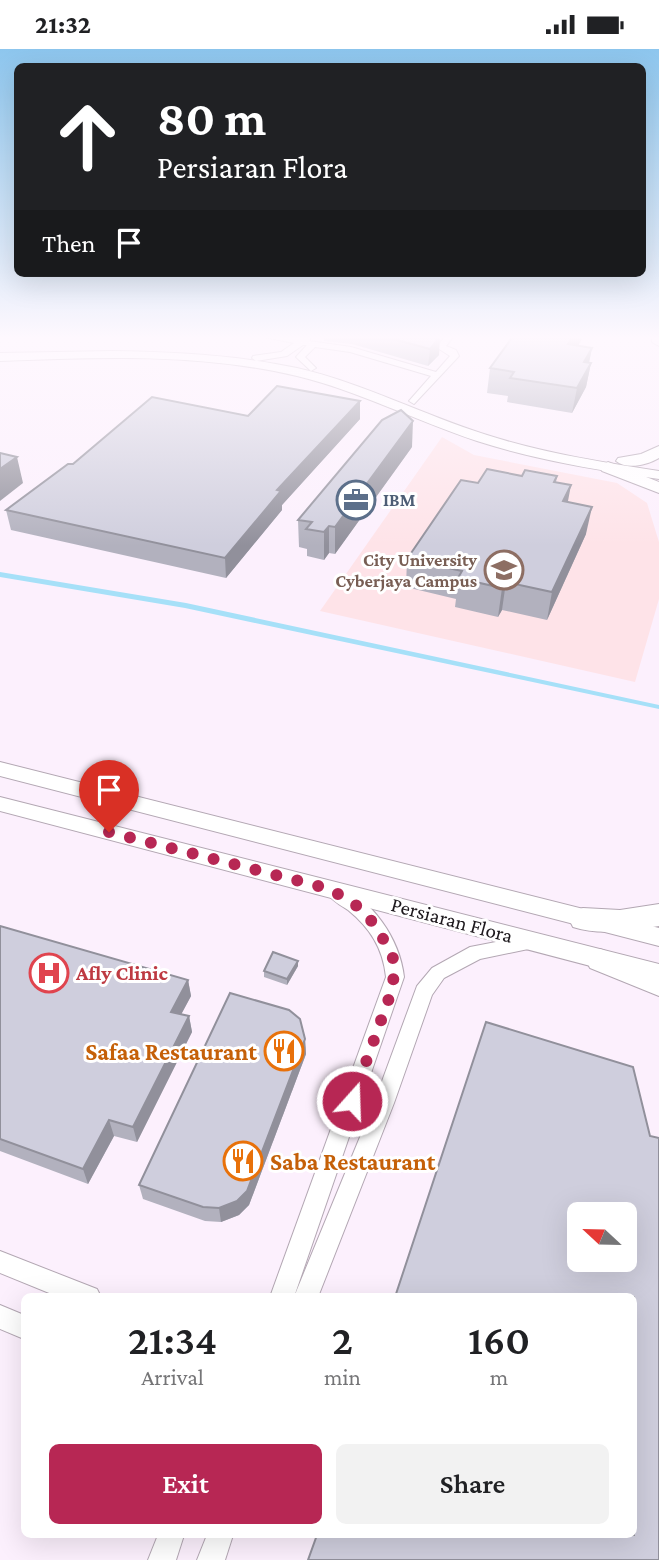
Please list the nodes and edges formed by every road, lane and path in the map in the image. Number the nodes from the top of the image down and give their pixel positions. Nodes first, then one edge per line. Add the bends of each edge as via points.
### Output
1 (396, 406) edge
2 (426, 406) edge
3 (659, 451) edge
4 (616, 464) junction
5 (659, 467) edge
6 (659, 475) edge
7 (659, 488) edge
8 (0, 769) edge
9 (0, 804) edge
10 (330, 889) junction
11 (659, 915) edge
12 (583, 919) junction
13 (659, 937) edge
14 (534, 942) junction
15 (600, 960) junction
16 (659, 974) edge
17 (659, 985) edge
18 (0, 1262) edge
19 (79, 1293) edge
20 (283, 1293) edge
21 (308, 1293) edge
22 (0, 1317) edge
23 (21, 1326) edge
24 (171, 1538) edge
25 (219, 1538) edge
26 (162, 1560) edge
27 (211, 1560) edge

1 - 4 main road via 497,443
2 - 4 main road via 500,433
3 - 4 main road via 645,459
4 - 5 main road
4 - 6 main road
4 - 7 main road
8 - 12 main road, Persiaran Flora
9 - 10 main road, Persiaran Flora
10 - 14 main road, Persiaran Flora
10 - 20 street via 360,908 374,924 391,952 395,977
11 - 12 main road via 620,921
12 - 13 main road, Persiaran Flora
14 - 15 main road, Persiaran Flora
14 - 21 street via 476,952 438,973 424,991
15 - 16 main road, Persiaran Flora
15 - 17 main road
18 - 19 street
22 - 23 street
24 - 26 street
25 - 27 street

